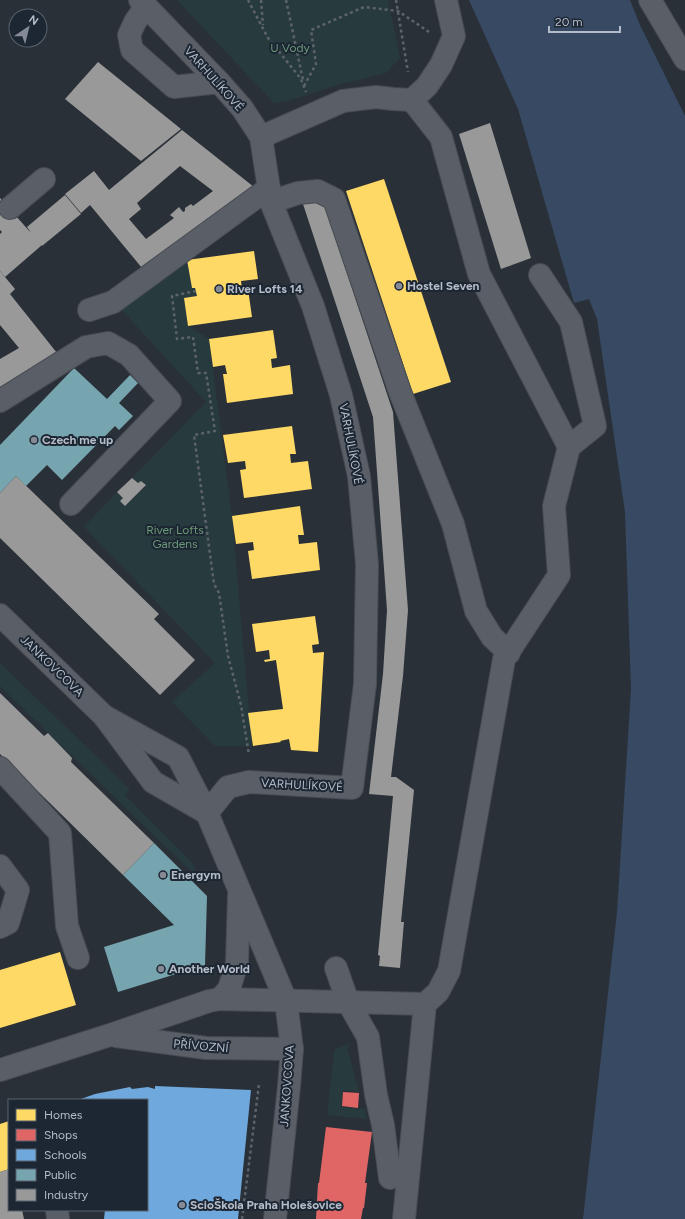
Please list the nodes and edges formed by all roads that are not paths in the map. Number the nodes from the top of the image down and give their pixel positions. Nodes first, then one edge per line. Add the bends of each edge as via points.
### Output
1 (446, 0) edge
2 (650, 0) edge
3 (143, 3) edge
4 (685, 59) edge
5 (219, 82) junction
6 (412, 100) junction
7 (261, 137) junction
8 (44, 179) dead end
9 (270, 195) junction
10 (10, 208) dead end
11 (540, 275) dead end
12 (90, 310) dead end
13 (0, 401) edge
14 (569, 447) junction
15 (70, 504) dead end
16 (0, 615) edge
17 (509, 652) junction
18 (104, 716) junction
19 (0, 768) edge
20 (206, 813) junction
21 (0, 866) edge
22 (239, 889) junction
23 (0, 927) edge
24 (78, 958) dead end
25 (336, 968) dead end
26 (220, 999) junction
27 (286, 1001) junction
28 (348, 1002) junction
29 (425, 1004) junction
30 (110, 1035) junction
31 (292, 1049) junction
32 (0, 1070) edge
33 (390, 1178) dead end
34 (275, 1219) edge
35 (404, 1219) edge

1 - 6 street via 454,36 441,65 427,86
2 - 4 street
3 - 5 street, VARHULÍKOVÉ
3 - 5 street via 129,35 132,50 174,87
5 - 7 street, VARHULÍKOVÉ via 242,108
6 - 7 street via 376,97 343,101
6 - 14 street via 441,137 479,274
7 - 9 street, VARHULÍKOVÉ
8 - 10 street
9 - 12 street via 112,302
9 - 17 street via 318,191 334,199 400,392 453,524 476,611 492,637
9 - 20 street, VARHULÍKOVÉ via 313,306 341,395 359,476 367,564 365,684 352,788 249,782 228,787
11 - 14 street via 570,322 594,426
13 - 15 street via 86,347 108,343 129,355 170,401
14 - 17 street via 554,506 559,575
16 - 18 street, JANKOVCOVA
17 - 29 street via 504,660 449,971 438,992
18 - 20 street, JANKOVCOVA via 153,782
18 - 20 street, JANKOVCOVA via 178,757
19 - 24 street via 60,833 67,926
20 - 22 street, JANKOVCOVA
21 - 23 street via 18,890 8,923
22 - 26 street, JANKOVCOVA via 237,963 229,989
22 - 27 street, JANKOVCOVA
25 - 28 street
26 - 27 street, PŘÍVOZNÍ
26 - 30 street, PŘÍVOZNÍ
27 - 28 street
27 - 31 street, JANKOVCOVA
28 - 29 street
28 - 33 street via 368,1037
29 - 35 street
30 - 31 street, PŘÍVOZNÍ via 206,1048
30 - 32 street, PŘÍVOZNÍ
31 - 34 street, JANKOVCOVA

